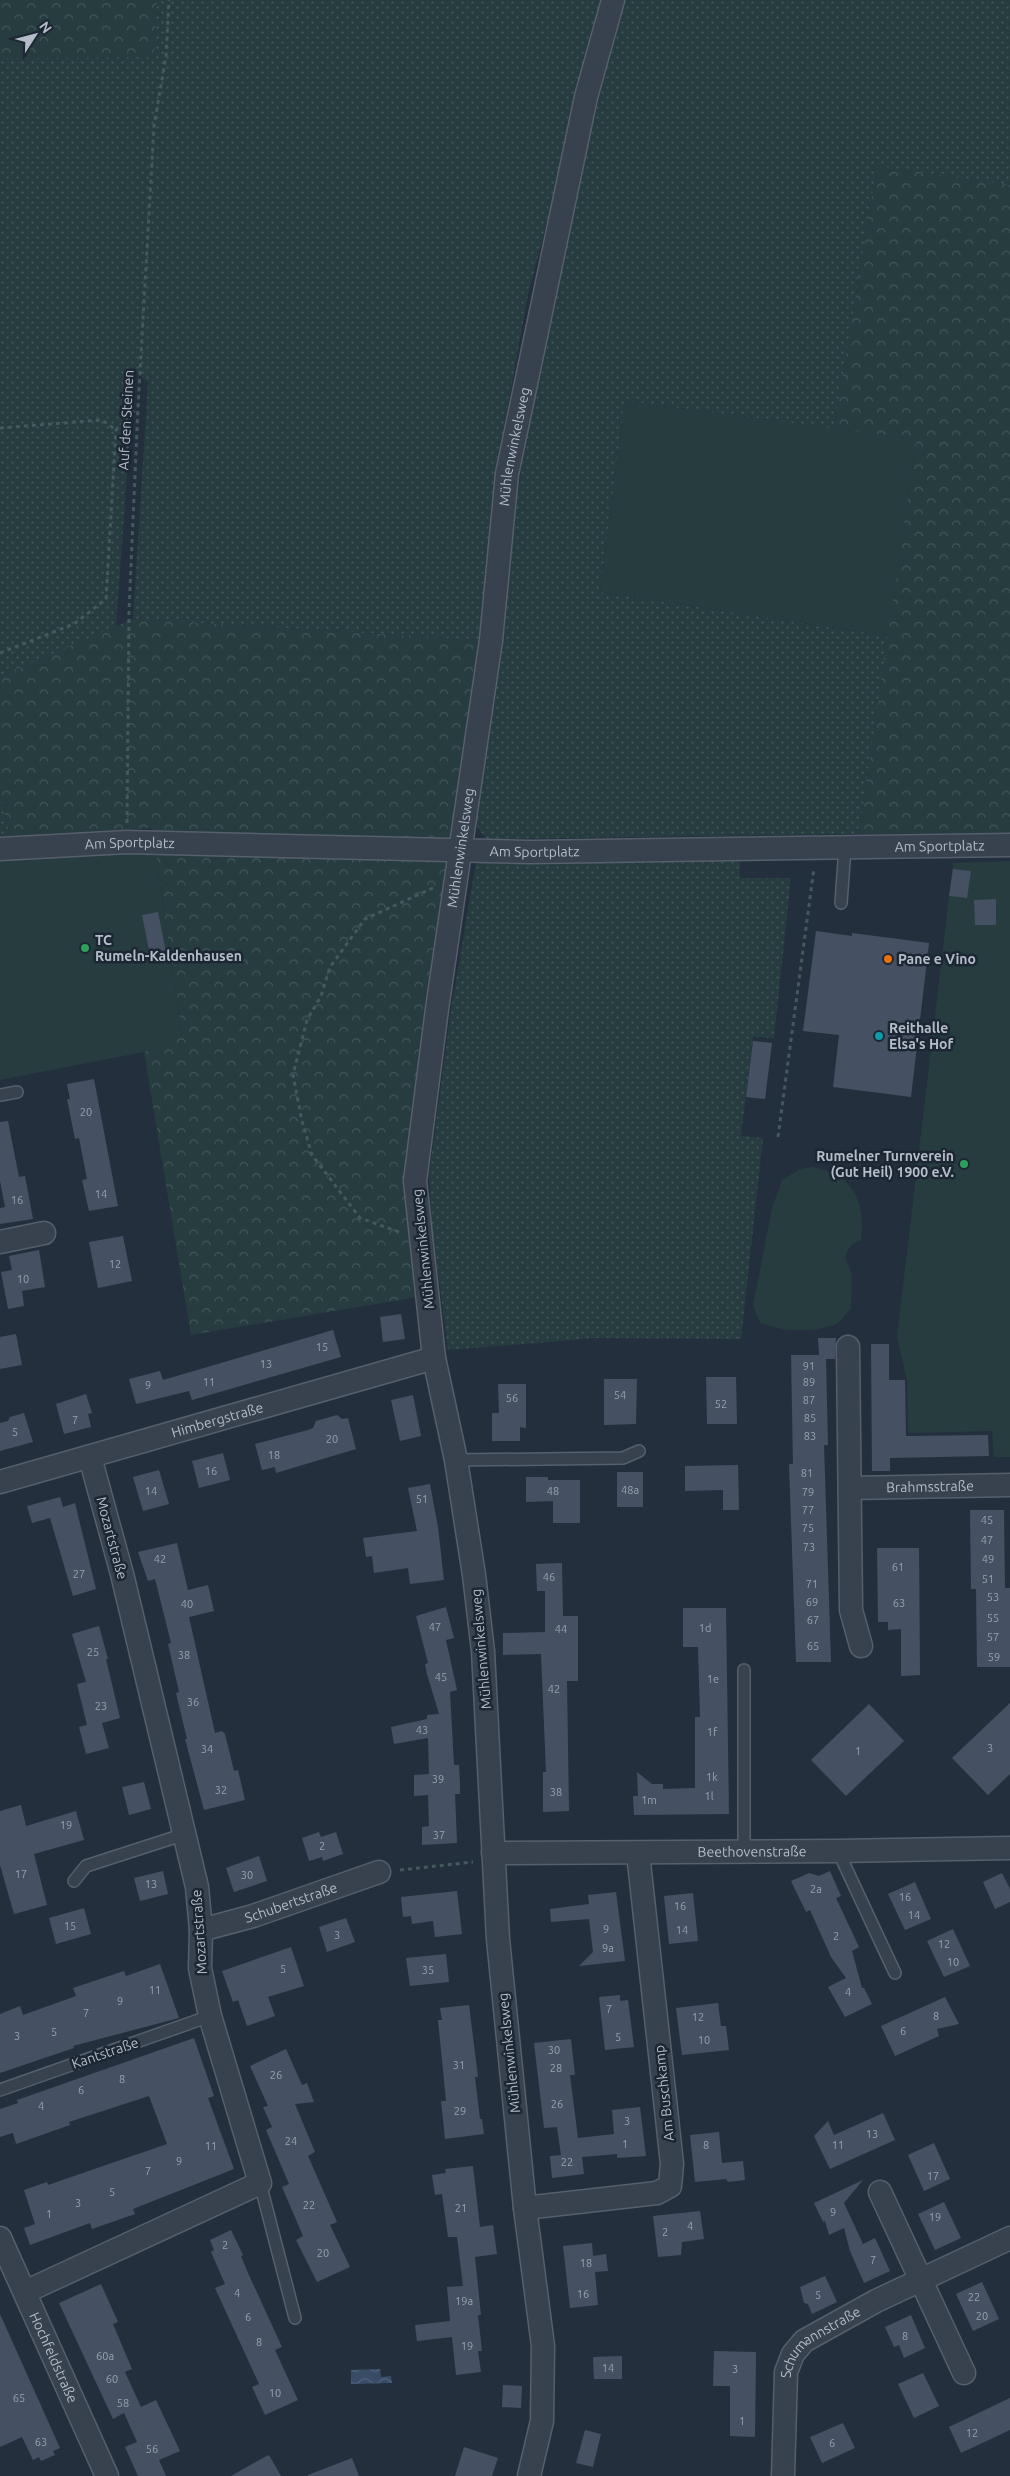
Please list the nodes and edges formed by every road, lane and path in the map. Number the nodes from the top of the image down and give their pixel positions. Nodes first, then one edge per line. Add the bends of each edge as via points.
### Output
1 (169, 0) edge
2 (613, 0) edge
3 (138, 407) junction
4 (0, 428) edge
5 (116, 430) junction
6 (0, 653) edge
7 (127, 842) junction
8 (1010, 845) edge
9 (816, 848) junction
10 (845, 848) junction
11 (0, 849) edge
12 (462, 849) junction
13 (459, 872) junction
14 (841, 903) dead end
15 (17, 1092) dead end
16 (0, 1095) edge
17 (778, 1137) dead end
18 (44, 1233) dead end
19 (0, 1242) edge
20 (423, 1248) junction
21 (848, 1347) dead end
22 (434, 1358) junction
23 (640, 1450) dead end
24 (90, 1457) junction
25 (456, 1460) junction
26 (0, 1482) edge
27 (1010, 1485) edge
28 (850, 1488) junction
29 (861, 1646) dead end
30 (744, 1670) dead end
31 (185, 1834) junction
32 (1010, 1848) edge
33 (838, 1851) junction
34 (744, 1852) junction
35 (638, 1853) junction
36 (493, 1857) junction
37 (379, 1872) joint
38 (74, 1881) dead end
39 (201, 1930) junction
40 (895, 1973) dead end
41 (210, 2016) junction
42 (0, 2090) edge
43 (260, 2183) junction
44 (880, 2192) dead end
45 (525, 2208) junction
46 (0, 2238) edge
47 (1010, 2238) edge
48 (921, 2280) junction
49 (25, 2292) junction
50 (295, 2318) dead end
51 (964, 2373) dead end
52 (108, 2476) edge
53 (528, 2476) edge
54 (783, 2476) edge

1 - 3 path, Auf den Steinen via 166,56 154,126
2 - 12 street, Mühlenwinkelsweg via 586,97 507,474 491,640
3 - 5 path
3 - 7 path, Auf den Steinen via 129,611
4 - 5 path via 102,420
5 - 6 path via 106,598 74,624
7 - 11 street, Am Sportplatz
7 - 12 street, Am Sportplatz
8 - 10 street, Am Sportplatz
9 - 10 street, Am Sportplatz
9 - 12 street, Am Sportplatz via 530,852
9 - 17 path
10 - 14 lane
12 - 13 street, Mühlenwinkelsweg
13 - 20 street, Mühlenwinkelsweg via 415,1181
13 - 20 path via 433,888 365,919 330,967 321,996 307,1020 293,1075 312,1155 360,1218 399,1232
15 - 16 lane
18 - 19 street
20 - 22 street, Mühlenwinkelsweg
21 - 28 street
22 - 24 street, Himbergstraße
22 - 25 street, Mühlenwinkelsweg
23 - 25 lane via 623,1458
24 - 26 street, Himbergstraße
24 - 31 street, Mozartstraße
25 - 36 street, Mühlenwinkelsweg via 483,1652
27 - 28 street, Brahmsstraße
28 - 29 street via 851,1610
30 - 34 lane
31 - 38 lane via 86,1866
31 - 39 street, Mozartstraße via 197,1887
32 - 33 street, Beethovenstraße
33 - 34 street, Beethovenstraße
33 - 40 lane
34 - 35 street, Beethovenstraße
35 - 36 street, Beethovenstraße
35 - 45 street, Am Buschkamp via 672,2164 670,2186 657,2193
36 - 37 path
36 - 45 street, Mühlenwinkelsweg
37 - 39 street, Schubertstraße via 253,1916
39 - 41 street, Mozartstraße via 200,1968
41 - 42 lane, Kantstraße
41 - 43 street, Mozartstraße
43 - 49 street
43 - 50 lane
44 - 48 street
45 - 53 street, Mühlenwinkelsweg via 544,2346 542,2421
46 - 49 street, Hochfeldstraße
47 - 48 street, Schumannstraße
48 - 51 street
48 - 54 street, Schumannstraße via 804,2341 794,2354 786,2372
49 - 52 street, Hochfeldstraße

